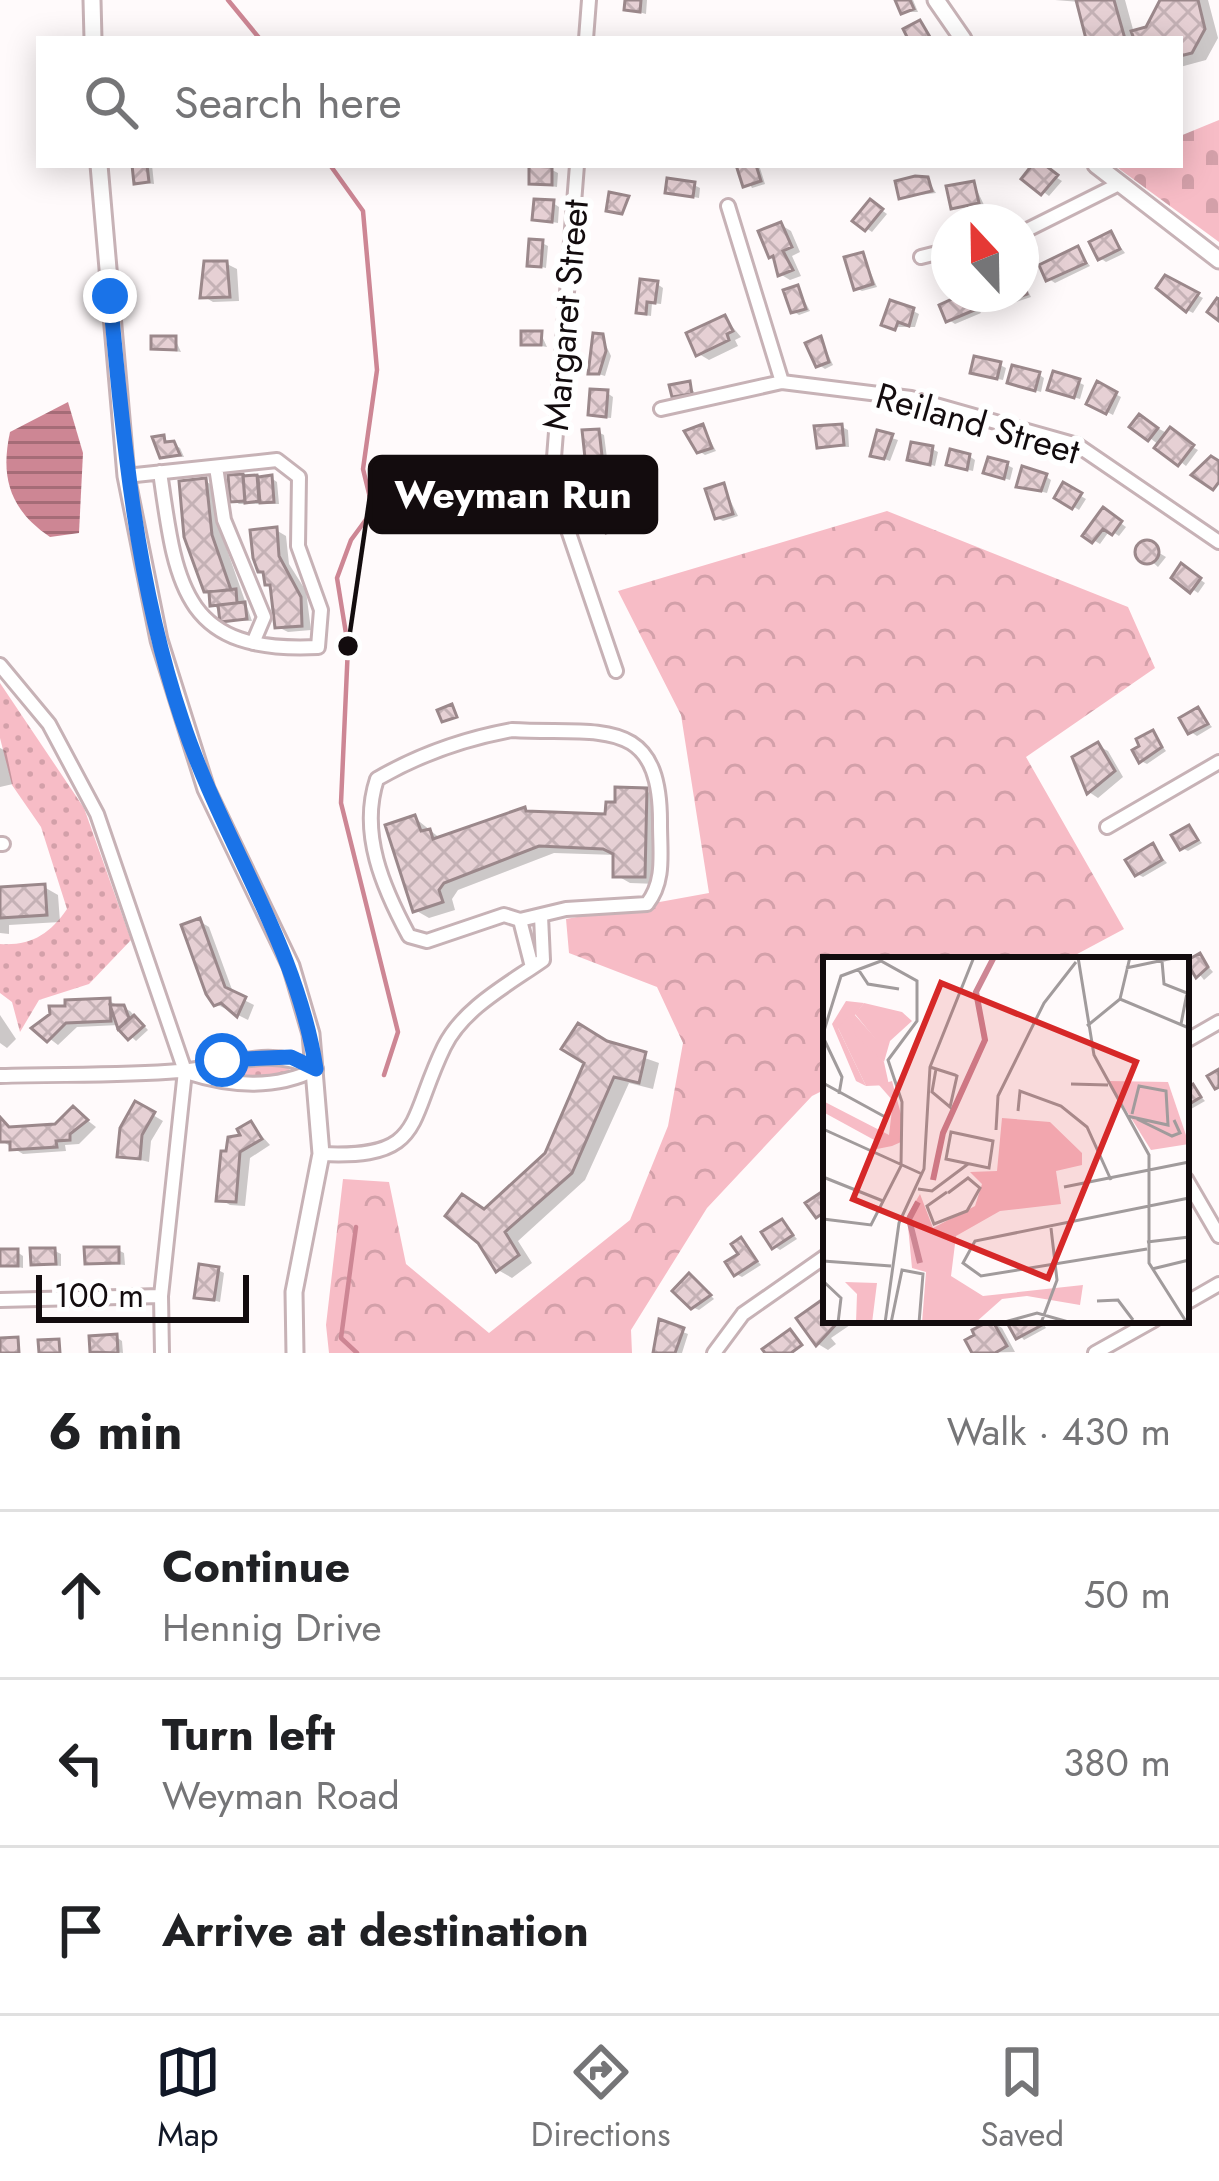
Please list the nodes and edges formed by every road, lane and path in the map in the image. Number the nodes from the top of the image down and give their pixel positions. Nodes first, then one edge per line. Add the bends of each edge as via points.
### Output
1 (92, 0) edge
2 (589, 0) edge
3 (936, 0) edge
4 (93, 36) edge
5 (586, 36) edge
6 (961, 36) edge
7 (99, 168) edge
8 (577, 168) edge
9 (1100, 168) edge
10 (1119, 184) junction
11 (728, 206) dead end
12 (1039, 223) edge
13 (931, 254) edge
14 (921, 257) dead end
15 (1219, 260) edge
16 (782, 382) junction
17 (661, 409) dead end
18 (216, 466) junction
19 (160, 472) junction
20 (126, 476) junction
21 (1219, 542) edge
22 (253, 643) junction
23 (0, 665) edge
24 (616, 671) dead end
25 (1219, 762) edge
26 (1107, 827) dead end
27 (541, 916) junction
28 (520, 920) junction
29 (532, 967) junction
30 (1219, 1022) edge
31 (1189, 1039) edge
32 (316, 1069) junction
33 (185, 1071) junction
34 (0, 1076) edge
35 (320, 1154) junction
36 (1189, 1184) edge
37 (1219, 1236) edge
38 (823, 1258) edge
39 (1219, 1284) edge
40 (161, 1296) junction
41 (0, 1300) edge
42 (1189, 1301) edge
43 (1149, 1323) edge
44 (162, 1353) edge
45 (295, 1353) edge
46 (714, 1353) edge
47 (1095, 1353) edge

1 - 4 street
2 - 5 street
3 - 6 street
7 - 20 street
8 - 24 street, Margaret Street via 551,483
9 - 10 street
10 - 12 street
10 - 15 street
11 - 16 street
13 - 14 street
16 - 17 street, Reiland Street
16 - 21 street, Reiland Street via 883,392 1077,445
18 - 19 street
18 - 22 street via 224,520 264,617
18 - 22 street via 277,460 299,477 298,546 321,610 318,647
19 - 20 street
19 - 22 street via 189,603 220,632
20 - 32 street via 181,717 206,789 291,966
23 - 33 street via 49,724 98,814
25 - 26 street
27 - 28 street
27 - 28 street via 647,904 659,887 660,782 648,754 622,736 512,730 470,737 377,779 370,837 410,936 427,940 503,914
27 - 29 street via 543,960
28 - 29 street
29 - 35 street via 484,1000 445,1044 404,1138 369,1156
30 - 31 street
32 - 33 street via 291,1057 222,1060
32 - 33 street via 292,1082 222,1084
32 - 35 street
33 - 34 street
33 - 40 street
35 - 45 street via 294,1292
36 - 37 street
38 - 46 street via 743,1314
39 - 42 street
40 - 41 street
40 - 44 street
43 - 47 street

